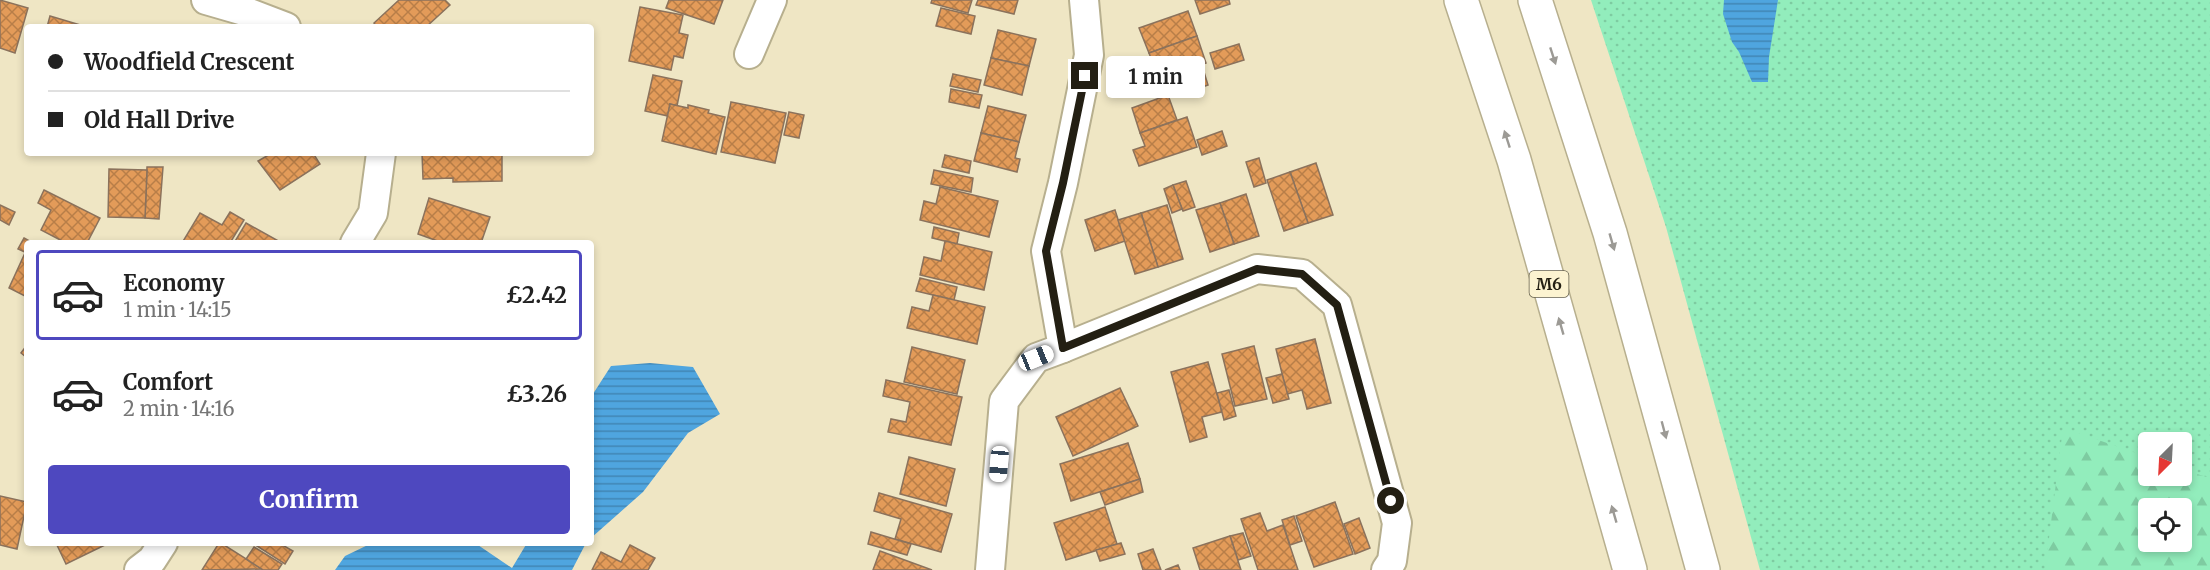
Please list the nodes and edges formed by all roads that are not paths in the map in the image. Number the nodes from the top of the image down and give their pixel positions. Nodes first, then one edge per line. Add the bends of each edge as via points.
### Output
1 (206, 0) edge
2 (772, 0) edge
3 (1084, 0) edge
4 (1461, 0) edge
5 (1535, 0) edge
6 (278, 24) edge
7 (749, 54) dead end
8 (381, 156) edge
9 (357, 240) edge
10 (1063, 348) junction
11 (161, 546) edge
12 (139, 570) edge
13 (990, 570) edge
14 (1386, 570) edge
15 (1630, 570) edge
16 (1703, 570) edge

1 - 6 street
2 - 7 street
3 - 10 street via 1089,55 1046,251
15 -> 4 highway, M6 via 1514,160
5 -> 16 highway via 1610,233
8 - 9 street via 374,213
10 - 13 street via 1036,358 1004,401
10 - 14 street via 1257,269 1302,274 1337,305 1397,523 1392,561
11 - 12 street

